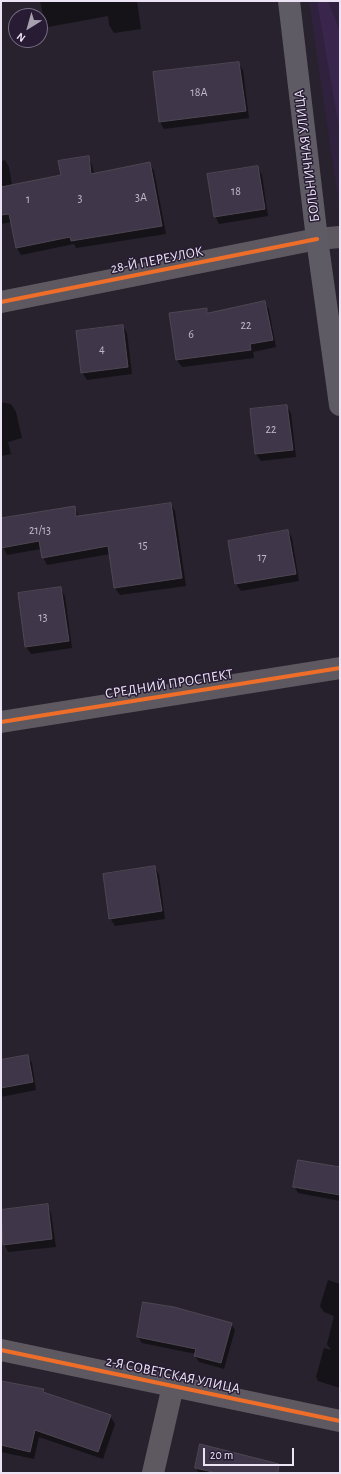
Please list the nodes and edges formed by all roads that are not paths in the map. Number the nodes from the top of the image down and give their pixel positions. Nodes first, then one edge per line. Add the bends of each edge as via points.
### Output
1 (289, 1) edge
2 (340, 237) edge
3 (317, 239) junction
4 (1, 302) edge
5 (340, 405) edge
6 (340, 668) edge
7 (1, 722) edge
8 (1, 1350) edge
9 (173, 1386) junction
10 (340, 1421) edge
11 (153, 1473) edge

1 - 3 main road, БОЛЬНИЧНАЯ УЛИЦА
2 - 3 street, 28-Й ПЕРЕУЛОК
3 - 4 street, 28-Й ПЕРЕУЛОК
3 - 5 main road, БОЛЬНИЧНАЯ УЛИЦА
6 - 7 street, СРЕДНИЙ ПРОСПЕКТ
8 - 9 street, 2-Я СОВЕТСКАЯ УЛИЦА
9 - 10 street, 2-Я СОВЕТСКАЯ УЛИЦА
9 - 11 street

